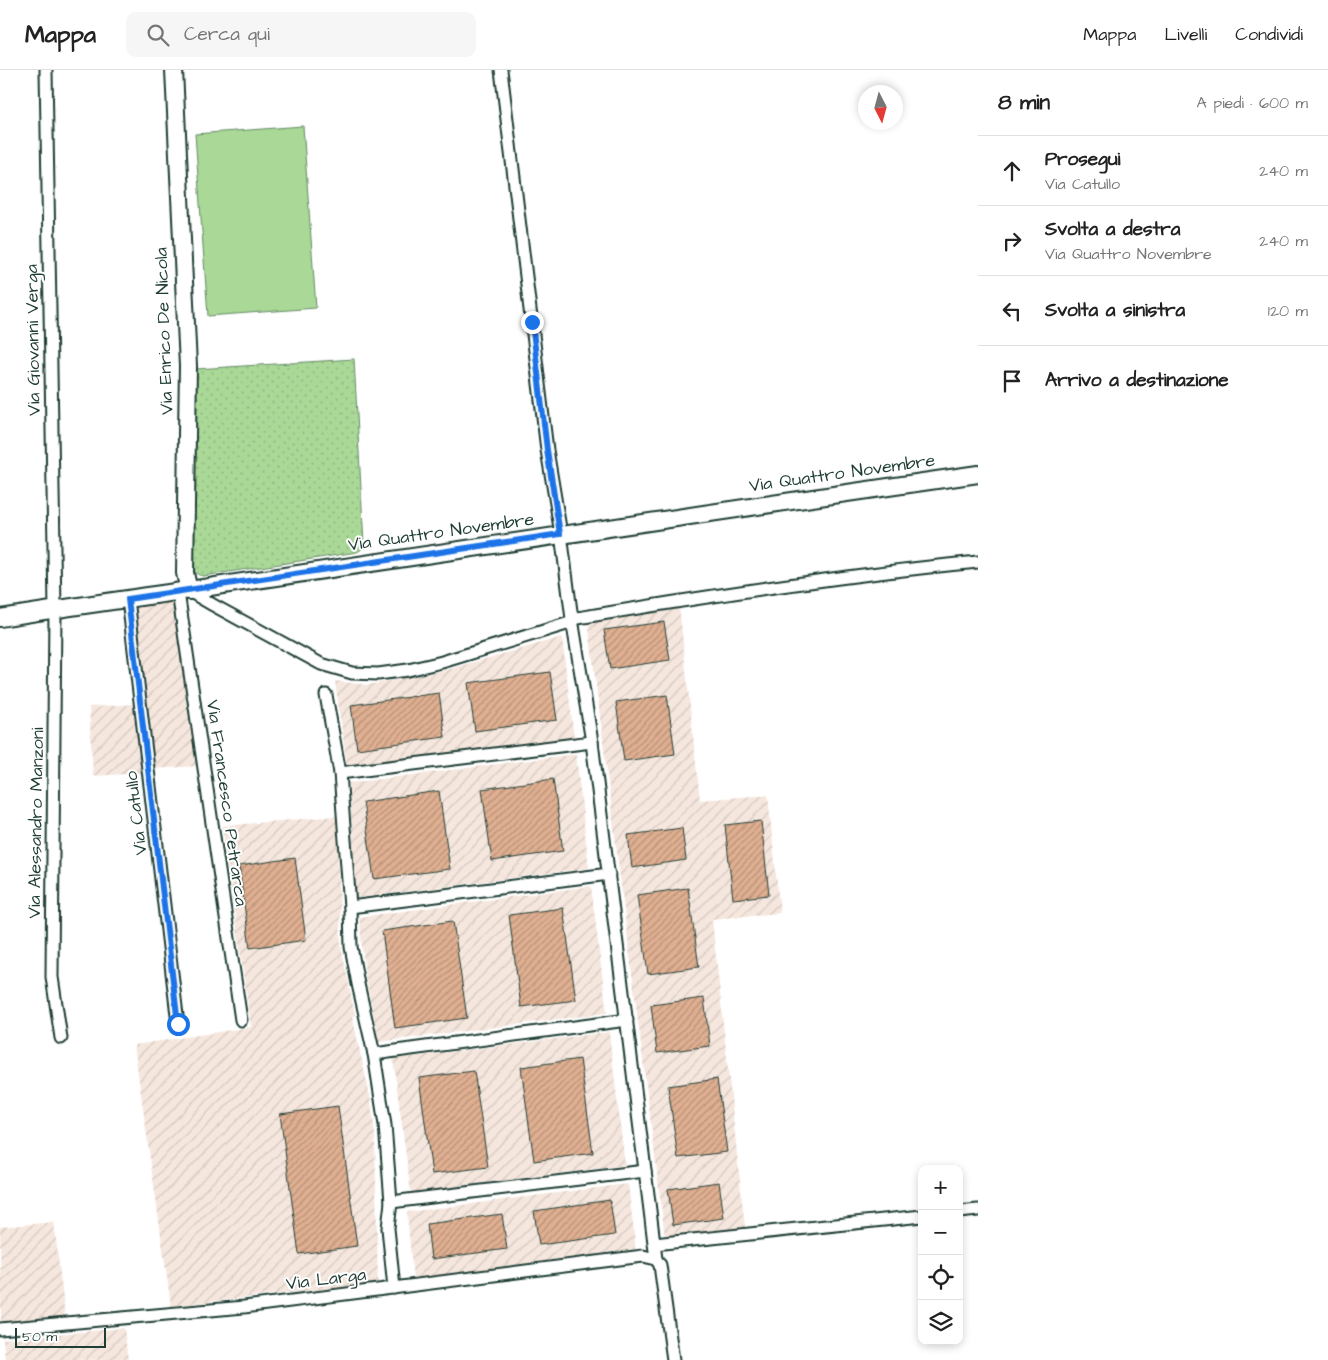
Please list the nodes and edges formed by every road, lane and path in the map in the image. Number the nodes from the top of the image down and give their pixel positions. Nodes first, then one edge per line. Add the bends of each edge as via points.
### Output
1 (46, 70) edge
2 (174, 70) edge
3 (501, 70) edge
4 (978, 474) edge
5 (560, 534) junction
6 (978, 562) edge
7 (184, 591) junction
8 (128, 599) junction
9 (55, 609) junction
10 (0, 618) edge
11 (572, 621) junction
12 (326, 695) dead end
13 (592, 742) junction
14 (340, 773) junction
15 (609, 874) junction
16 (350, 907) junction
17 (240, 1020) dead end
18 (627, 1020) junction
19 (178, 1024) dead end
20 (61, 1038) dead end
21 (374, 1054) junction
22 (645, 1171) junction
23 (391, 1202) junction
24 (978, 1210) edge
25 (963, 1212) edge
26 (918, 1216) edge
27 (654, 1244) junction
28 (656, 1259) junction
29 (394, 1288) junction
30 (0, 1330) edge
31 (673, 1360) edge

1 - 9 street, Via Giovanni Verga
2 - 7 street, Via Enrico De Nicola via 188,366
3 - 5 street
4 - 5 street, Via Quattro Novembre
5 - 7 street, Via Quattro Novembre
5 - 11 street
6 - 11 street via 691,599
7 - 8 street, Via Quattro Novembre
7 - 11 street via 321,664 352,673 378,674 442,662
7 - 17 street, Via Francesco Petrarca
8 - 9 street, Via Quattro Novembre
8 - 19 street, Via Catullo
9 - 10 street, Via Quattro Novembre
9 - 20 street, Via Alessandro Manzoni via 52,977
11 - 13 street
12 - 14 street
13 - 14 street
13 - 15 street
14 - 16 street
15 - 16 street
15 - 18 street
16 - 21 street via 351,947
18 - 21 street
18 - 22 street
21 - 23 street via 385,1125
22 - 23 street
22 - 27 street
23 - 29 street via 388,1228
24 - 25 street
26 - 27 street
27 - 28 street
28 - 29 street, Via Larga via 644,1256
28 - 31 street via 660,1265
29 - 30 street, Via Larga via 244,1307

